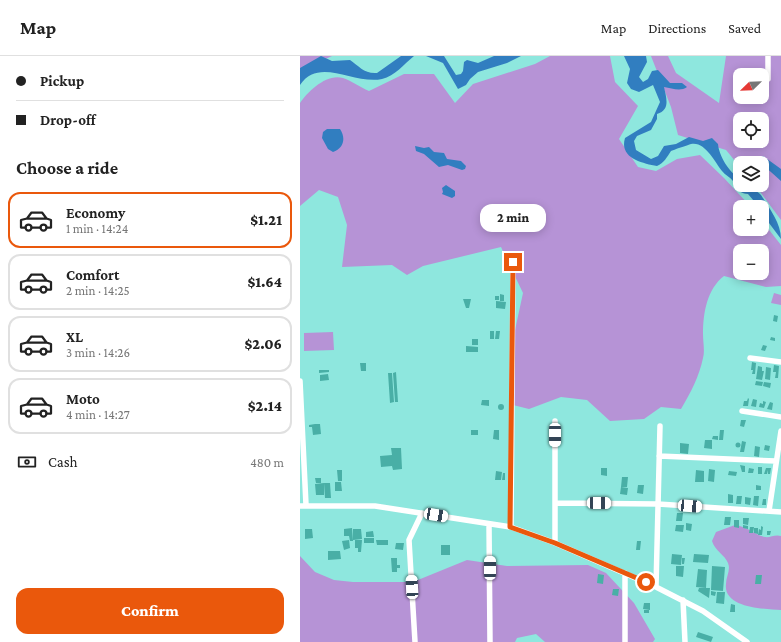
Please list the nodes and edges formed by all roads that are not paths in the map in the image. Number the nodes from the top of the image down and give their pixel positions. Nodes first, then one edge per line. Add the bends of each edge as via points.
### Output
1 (768, 56) edge
2 (768, 68) edge
3 (513, 262) dead end
4 (750, 358) dead end
5 (781, 362) edge
6 (300, 381) edge
7 (742, 411) dead end
8 (781, 417) edge
9 (555, 421) dead end
10 (660, 426) dead end
11 (781, 430) edge
12 (659, 456) junction
13 (776, 461) junction
14 (555, 503) junction
15 (658, 504) junction
16 (303, 506) edge
17 (768, 511) junction
18 (781, 512) edge
19 (422, 513) junction
20 (490, 524) junction
21 (510, 527) junction
22 (555, 543) junction
23 (624, 573) junction
24 (656, 586) junction
25 (684, 600) junction
26 (415, 642) edge
27 (490, 642) edge
28 (625, 642) edge
29 (685, 642) edge
30 (747, 642) edge

1 - 2 street
3 - 21 street
4 - 5 street
6 - 16 street
7 - 8 street
9 - 14 street
10 - 12 street
11 - 13 street
12 - 13 street
12 - 15 street
13 - 17 street
14 - 15 street
14 - 22 street
15 - 17 street
15 - 24 street
16 - 19 street via 375,506
17 - 18 street
19 - 20 street
19 - 26 street via 409,540
20 - 21 street
20 - 27 street
21 - 22 street
22 - 23 street
23 - 24 street
23 - 28 street
24 - 25 street
25 - 29 street
25 - 30 street

